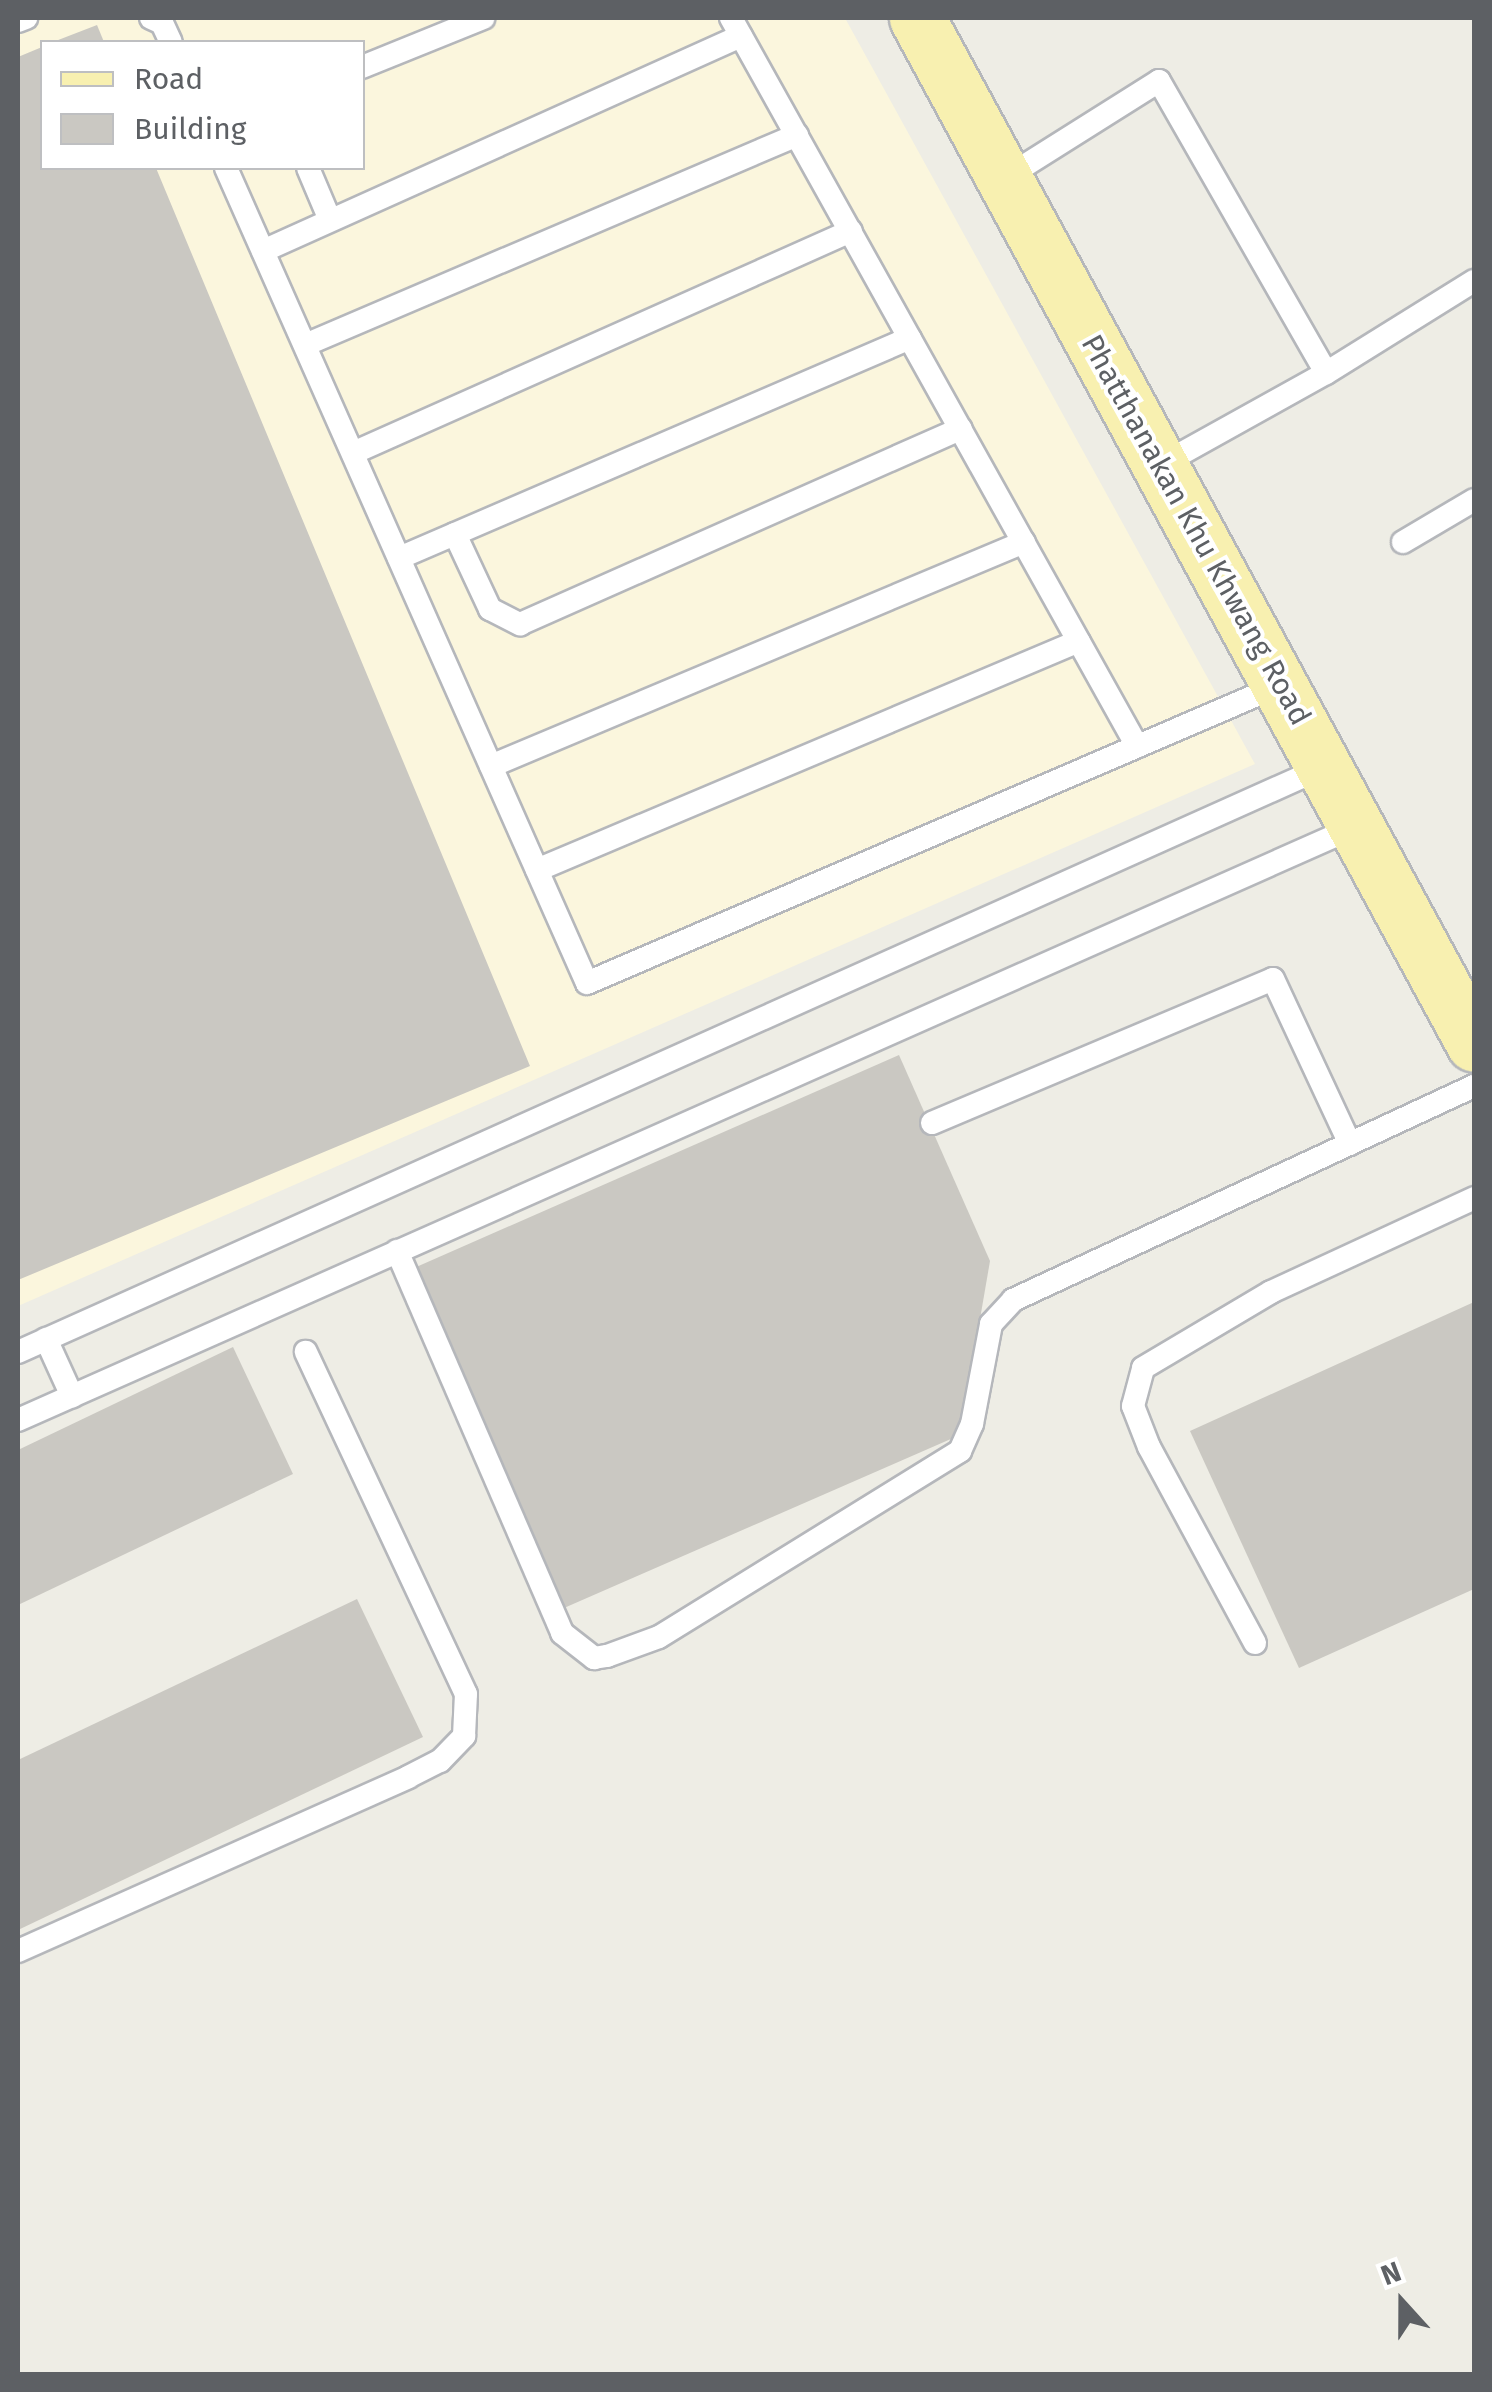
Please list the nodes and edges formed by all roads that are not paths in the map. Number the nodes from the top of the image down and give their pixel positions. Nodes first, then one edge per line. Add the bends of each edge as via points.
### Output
1 (26, 18) edge
2 (482, 18) edge
3 (917, 18) edge
4 (18, 21) edge
5 (736, 27) edge
6 (365, 66) edge
7 (797, 135) junction
8 (227, 170) edge
9 (309, 170) edge
10 (1004, 178) junction
11 (330, 220) junction
12 (851, 231) junction
13 (263, 251) junction
14 (1474, 281) edge
15 (910, 338) junction
16 (304, 345) junction
17 (1326, 373) junction
18 (961, 428) junction
19 (352, 453) junction
20 (1161, 465) junction
21 (1474, 500) edge
22 (455, 534) junction
23 (1024, 542) junction
24 (1403, 542) dead end
25 (399, 558) junction
26 (1079, 641) junction
27 (1281, 684) junction
28 (1138, 746) junction
29 (491, 766) junction
30 (1325, 766) junction
31 (1357, 826) junction
32 (537, 870) junction
33 (1474, 1044) edge
34 (1474, 1086) edge
35 (932, 1123) dead end
36 (1350, 1144) junction
37 (1474, 1198) edge
38 (397, 1251) junction
39 (46, 1339) junction
40 (18, 1352) edge
41 (306, 1352) dead end
42 (72, 1396) junction
43 (18, 1420) edge
44 (1256, 1644) dead end
45 (18, 1951) edge

1 - 4 lane
2 - 6 lane
3 - 10 main road, Phatthanakan Khu Khwang Road
5 - 7 lane
5 - 11 lane
7 - 12 lane
7 - 16 lane
8 - 13 lane
9 - 11 lane
10 - 17 lane via 1159,81
10 - 20 main road, Phatthanakan Khu Khwang Road
11 - 13 lane
12 - 15 lane
12 - 19 lane
13 - 16 lane
14 - 17 lane
15 - 18 lane
15 - 22 lane
16 - 19 lane
17 - 20 lane
18 - 22 lane via 520,624 490,609
18 - 23 lane
19 - 25 lane
20 - 27 main road, Phatthanakan Khu Khwang Road
21 - 24 lane
22 - 25 lane
23 - 26 lane
23 - 29 lane
25 - 29 lane
26 - 28 lane
26 - 32 lane
27 - 28 lane
27 - 30 main road, Phatthanakan Khu Khwang Road
28 - 32 lane via 587,983
29 - 32 lane
30 - 31 main road, Phatthanakan Khu Khwang Road
30 - 39 lane
31 - 33 main road, Phatthanakan Khu Khwang Road
31 - 38 lane
34 - 36 lane
35 - 36 lane via 1273,979
36 - 38 lane via 1012,1300 991,1324 972,1424 960,1451 659,1637 594,1658 562,1633
37 - 44 lane via 1272,1292 1144,1368 1133,1406 1149,1448
38 - 42 lane
39 - 40 lane
39 - 42 lane
41 - 45 lane via 466,1694 464,1736 440,1761 408,1778
42 - 43 lane

